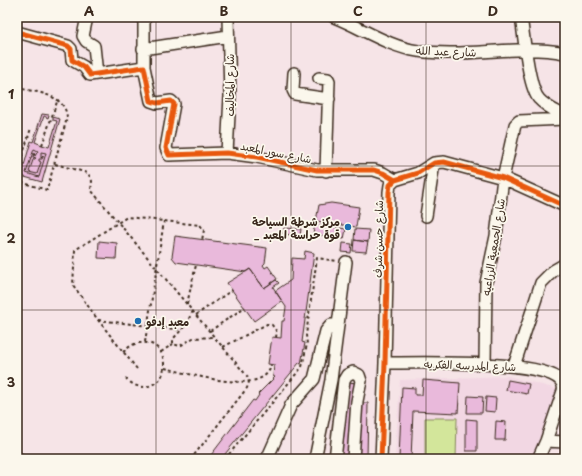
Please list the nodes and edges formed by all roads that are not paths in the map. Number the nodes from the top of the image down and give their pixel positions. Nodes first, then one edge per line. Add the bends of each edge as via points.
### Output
1 (87, 17) edge
2 (144, 17) edge
3 (228, 17) edge
4 (334, 17) edge
5 (521, 17) edge
6 (17, 32) edge
7 (228, 36) junction
8 (143, 49) junction
9 (526, 51) junction
10 (565, 53) edge
11 (144, 67) junction
12 (294, 73) dead end
13 (97, 74) junction
14 (319, 78) dead end
15 (329, 99) junction
16 (565, 117) edge
17 (227, 153) junction
18 (434, 163) junction
19 (326, 171) junction
20 (503, 178) junction
21 (396, 180) junction
22 (565, 206) edge
23 (426, 216) dead end
24 (346, 262) road end
25 (565, 264) edge
26 (338, 325) junction
27 (385, 363) junction
28 (485, 364) junction
29 (514, 366) junction
30 (314, 378) junction
31 (331, 380) junction
32 (546, 441) junction
33 (565, 442) edge
34 (267, 459) edge
35 (315, 459) edge
36 (335, 459) edge
37 (353, 459) edge
38 (381, 459) edge
39 (538, 459) edge

1 - 13 street via 84,36 86,41 94,46
2 - 8 street
3 - 7 street, شارع المخاليف
4 - 9 street, شارع عبد الله via 390,43 418,51
5 - 9 street
6 - 13 street via 68,46 71,49 72,60 84,67 88,74
7 - 8 street
7 - 17 street, شارع المخاليف via 230,96
8 - 11 street
9 - 10 street, شارع عبد الله
9 - 16 street via 535,93 544,104
11 - 13 street
11 - 17 street, شارع سور المعبد via 151,101 174,104 167,153
12 - 15 street via 295,94
14 - 15 street via 330,81
15 - 19 street
16 - 20 street, شارع الجمعية الزراعيه via 516,123
17 - 19 street, شارع سور المعبد via 257,156
18 - 20 street via 444,162
18 - 21 street via 418,173
18 - 23 street
19 - 21 street, شارع سور المعبد via 374,170
20 - 22 street
20 - 28 street, شارع الجمعية الزراعيه via 496,236 484,293
21 - 27 street, شارع حسن شرف via 390,185 388,192
24 - 26 street
25 - 29 street via 541,283
26 - 30 street via 331,325 326,331
26 - 31 street
27 - 28 street, شارع المدرسه الفكريه
27 - 38 street, شارع حسن شرف
28 - 29 street, شارع المدرسه الفكريه
29 - 32 street, شارع المدرسه الفكريه via 556,377 563,384 563,391
30 - 31 street
30 - 34 street via 291,405
31 - 35 street
32 - 33 street
32 - 39 street
36 - 37 street via 344,380 353,372 359,375 361,381

